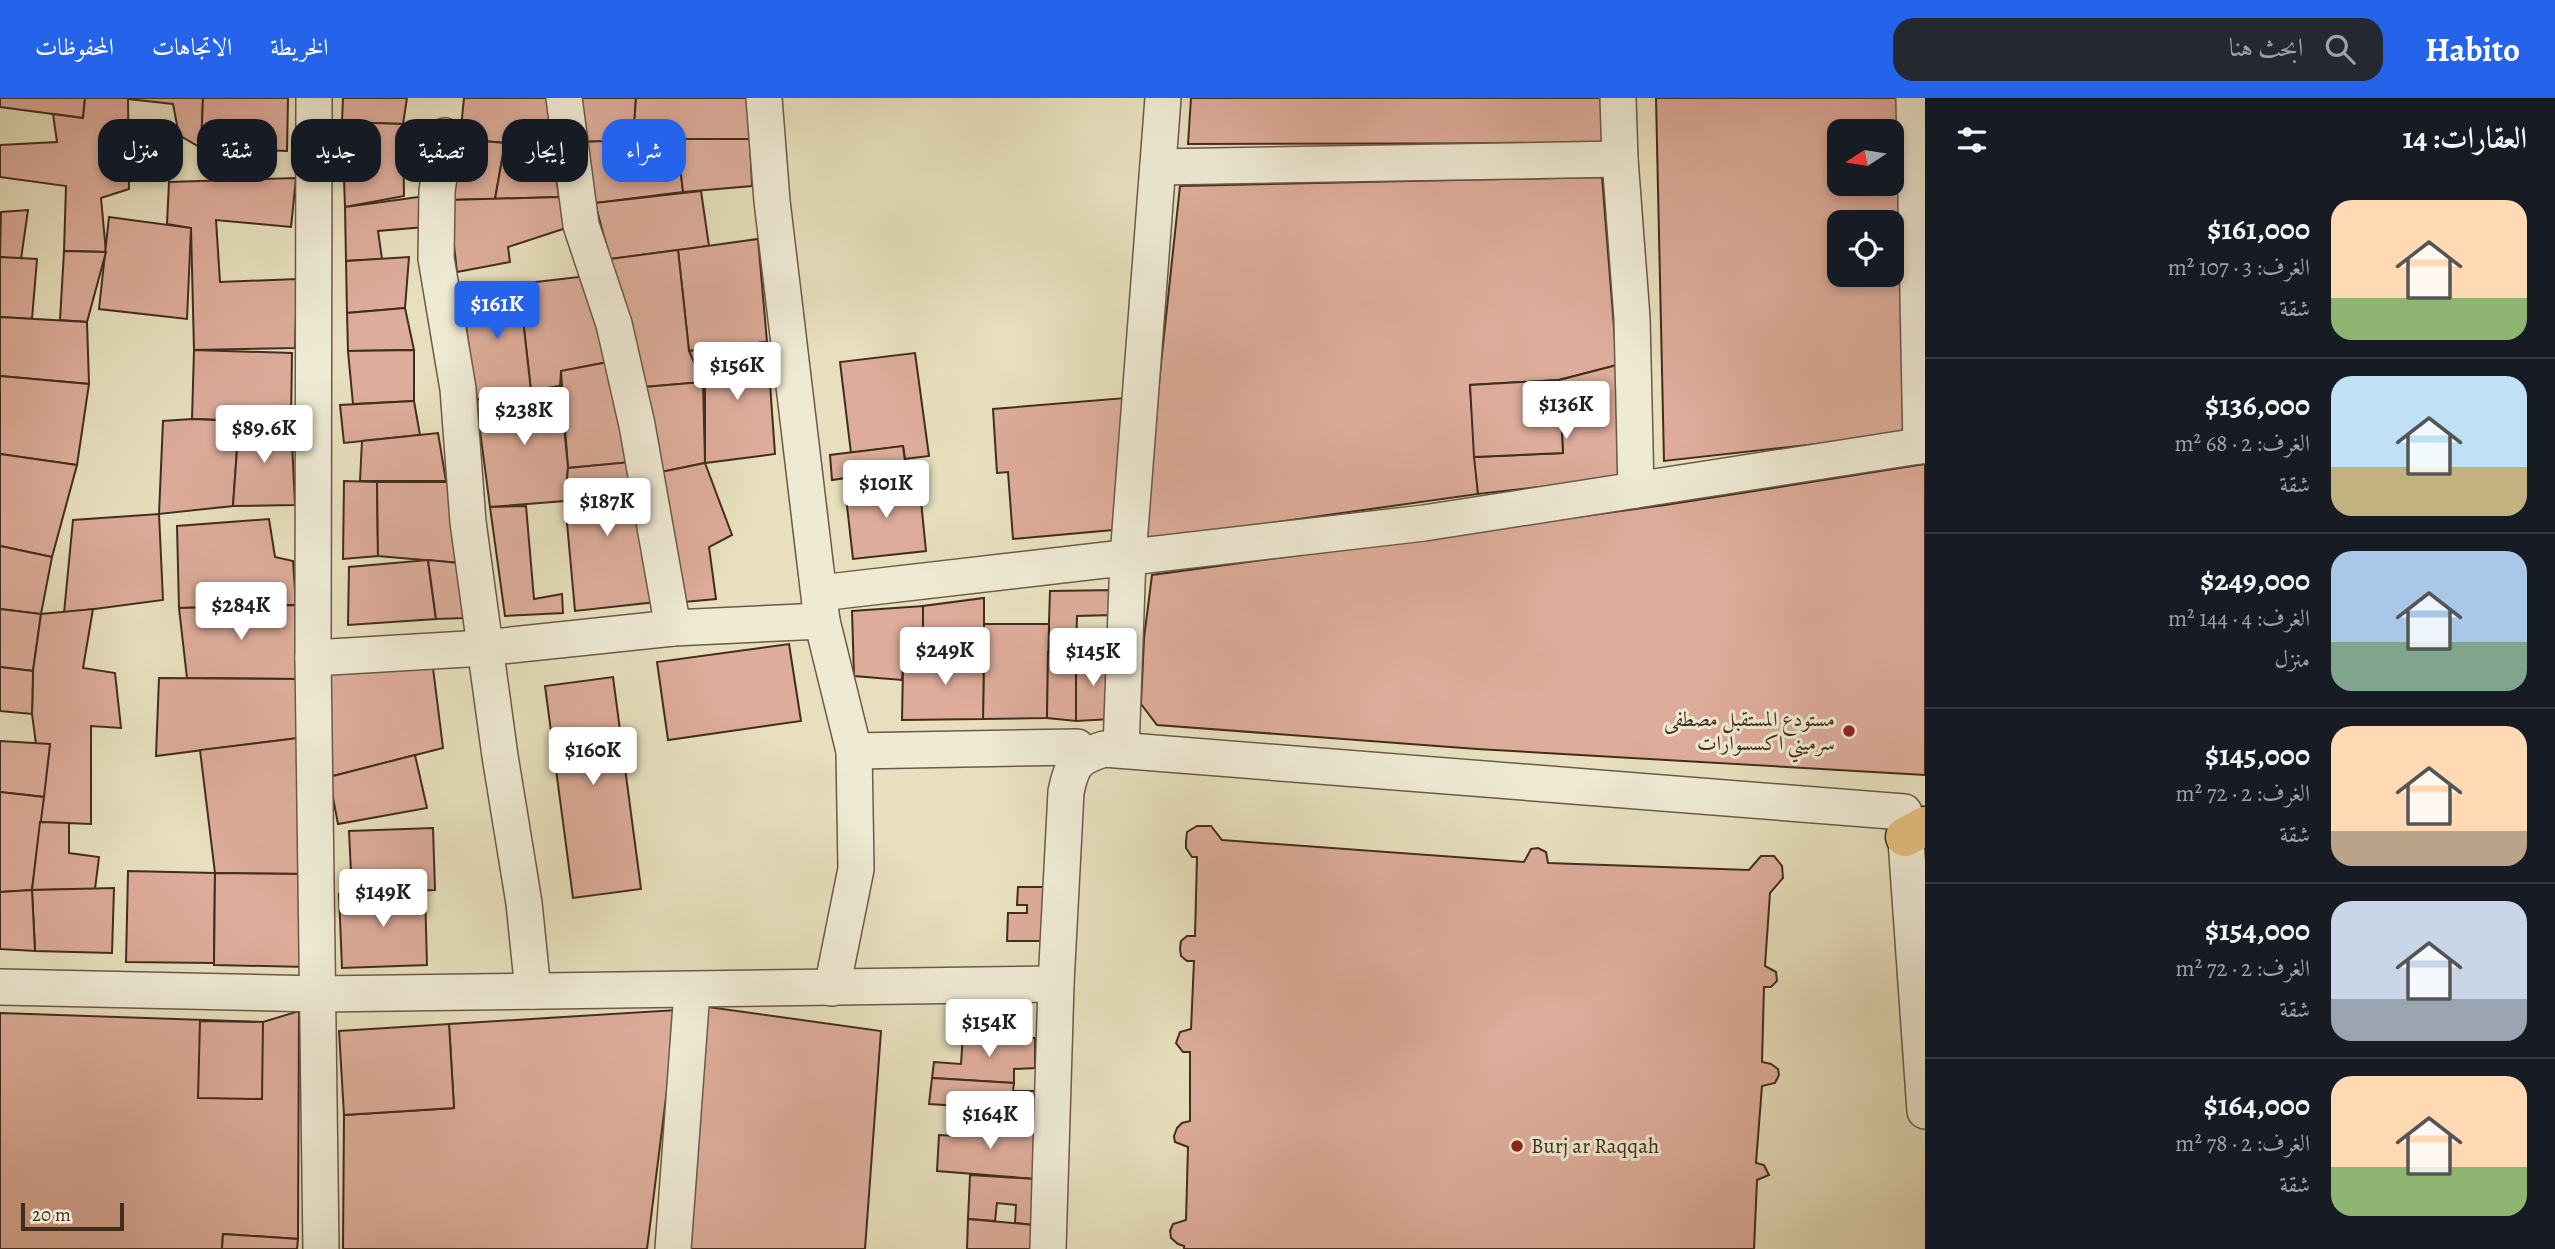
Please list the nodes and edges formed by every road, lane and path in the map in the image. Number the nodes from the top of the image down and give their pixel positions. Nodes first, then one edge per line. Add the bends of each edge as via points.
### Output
1 (314, 98) edge
2 (564, 98) edge
3 (764, 98) edge
4 (1163, 98) edge
5 (1618, 98) edge
6 (1914, 98) edge
7 (1620, 159) junction
8 (1158, 167) junction
9 (438, 182) edge
10 (1923, 446) edge
11 (1636, 490) junction
12 (1128, 557) junction
13 (821, 607) junction
14 (673, 628) junction
15 (484, 648) junction
16 (313, 658) junction
17 (1121, 749) junction
18 (854, 751) junction
19 (1084, 755) junction
20 (1918, 836) edge
21 (1056, 984) junction
22 (0, 987) edge
23 (832, 988) junction
24 (533, 991) junction
25 (692, 991) junction
26 (319, 994) junction
27 (1925, 1111) edge
28 (321, 1249) edge
29 (673, 1249) edge
30 (1048, 1249) edge

1 - 16 street
2 - 14 street via 581,225 614,324
3 - 13 street via 772,201
4 - 8 street
5 - 7 street
6 - 10 street
7 - 8 street
7 - 11 street via 1632,318
8 - 12 street
9 - 15 street via 436,258 458,389
10 - 11 street
11 - 12 street via 1424,523
12 - 13 street
12 - 17 street
13 - 14 street
13 - 18 street
14 - 15 street
15 - 16 street
15 - 24 street via 524,903
16 - 26 street
17 - 19 street
17 - 20 street via 1904,812
18 - 19 street via 1077,747
18 - 23 street via 856,869
19 - 21 street via 1071,770 1066,792
20 - 27 street
21 - 23 street
21 - 30 street
22 - 26 street
23 - 25 street
24 - 25 street
24 - 26 street
25 - 29 street
26 - 28 street

